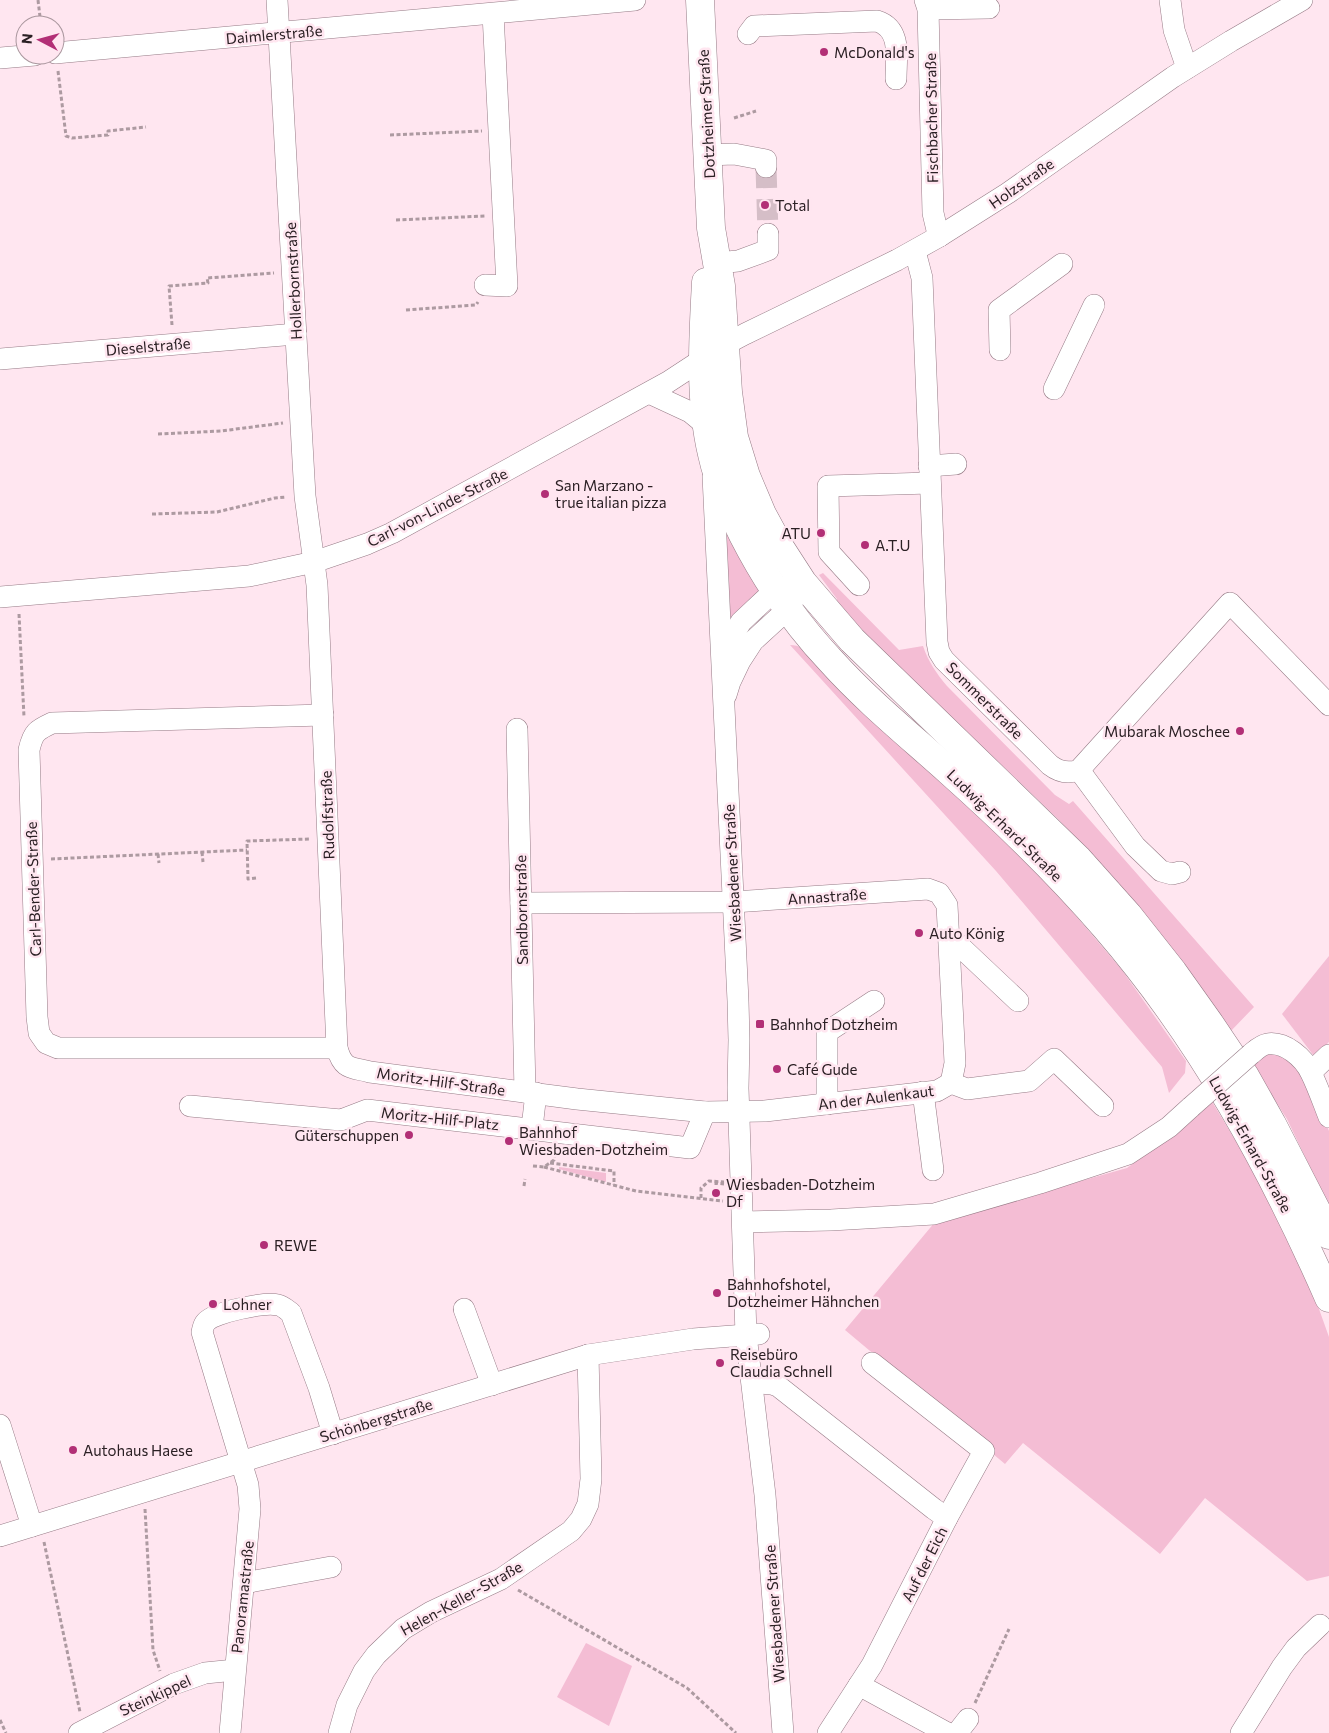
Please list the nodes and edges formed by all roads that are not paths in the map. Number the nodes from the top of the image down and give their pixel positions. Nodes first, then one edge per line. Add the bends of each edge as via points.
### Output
1 (277, 0) edge
2 (635, 0) edge
3 (700, 0) edge
4 (1170, 0) edge
5 (1302, 0) edge
6 (926, 5) edge
7 (989, 8) dead end
8 (494, 14) junction
9 (279, 33) junction
10 (748, 34) dead end
11 (65, 52) edge
12 (15, 57) edge
13 (0, 58) edge
14 (1187, 68) junction
15 (896, 78) dead end
16 (708, 155) junction
17 (766, 167) dead end
18 (711, 228) junction
19 (768, 234) tunnel mouth
20 (940, 236) junction
21 (915, 251) junction
22 (718, 263) junction
23 (1062, 264) dead end
24 (485, 285) road end
25 (1094, 305) dead end
26 (296, 334) junction
27 (1000, 350) dead end
28 (715, 351) junction
29 (0, 359) edge
30 (1054, 389) dead end
31 (649, 393) junction
32 (707, 426) junction
33 (712, 456) junction
34 (956, 464) dead end
35 (930, 474) junction
36 (314, 562) junction
37 (803, 583) junction
38 (859, 585) dead end
39 (9, 596) edge
40 (782, 600) junction
41 (721, 664) junction
42 (724, 705) junction
43 (1329, 705) edge
44 (324, 715) junction
45 (517, 729) dead end
46 (1079, 770) junction
47 (1180, 872) dead end
48 (733, 902) junction
49 (521, 903) junction
50 (949, 936) junction
51 (874, 1000) dead end
52 (1018, 1001) dead end
53 (1329, 1055) edge
54 (342, 1057) junction
55 (1310, 1072) junction
56 (951, 1083) junction
57 (923, 1092) junction
58 (530, 1093) junction
59 (577, 1099) junction
60 (827, 1104) junction
61 (190, 1106) dead end
62 (1104, 1106) dead end
63 (705, 1112) junction
64 (744, 1112) junction
65 (1329, 1117) edge
66 (532, 1128) junction
67 (565, 1132) junction
68 (933, 1170) dead end
69 (749, 1222) junction
70 (1329, 1235) edge
71 (1329, 1298) edge
72 (464, 1309) dead end
73 (752, 1334) junction
74 (588, 1355) junction
75 (872, 1363) dead end
76 (761, 1383) junction
77 (492, 1385) junction
78 (0, 1425) edge
79 (333, 1434) junction
80 (242, 1462) junction
81 (765, 1495) junction
82 (948, 1518) junction
83 (36, 1525) junction
84 (0, 1536) edge
85 (330, 1567) dead end
86 (244, 1583) junction
87 (1320, 1626) dead end
88 (235, 1670) junction
89 (859, 1685) junction
90 (81, 1732) edge
91 (230, 1733) edge
92 (339, 1733) edge
93 (783, 1733) edge
94 (828, 1733) edge
95 (947, 1733) edge
96 (1241, 1733) edge

1 - 9 street, Hollerbornstraße
2 - 8 street, Daimlerstraße
3 - 16 main road, Dotzheimer Straße
4 - 14 street via 1174,30
5 - 14 street, Holzstraße
6 - 7 street
6 - 20 street, Fischbacher Straße via 933,213
8 - 9 street, Daimlerstraße
8 - 24 street via 507,286
9 - 11 street, Daimlerstraße
9 - 26 street, Hollerbornstraße
10 - 15 street via 754,26 876,21 887,26 895,38
12 - 13 street
14 - 20 street, Holzstraße via 1008,193
16 - 17 street via 734,154 766,160
16 - 18 main road, Dotzheimer Straße
18 - 22 main road, Dotzheimer Straße
18 - 28 main road, Dotzheimer Straße via 704,314
19 - 22 street via 768,250 738,261
20 - 21 street, Holzstraße
21 - 28 street, Holzstraße
21 - 35 street, Sommerstraße via 922,278
22 - 28 main road, Dotzheimer Straße
23 - 27 street via 999,310
25 - 30 street
26 - 29 street, Dieselstraße
26 - 36 street, Hollerbornstraße via 304,496
28 - 31 street, Carl-von-Linde-Straße
28 - 32 main road, Ludwig-Erhard-Straße via 704,397
28 - 37 main road, Ludwig-Erhard-Straße via 728,392 734,437 746,476 780,549
31 - 32 street via 690,412
31 - 36 street, Carl-von-Linde-Straße via 392,533
32 - 33 main road, Ludwig-Erhard-Straße
33 - 40 main road, Ludwig-Erhard-Straße via 729,506 755,558
33 - 41 street
34 - 35 street
35 - 38 street via 828,486 830,552
35 - 46 street, Sommerstraße via 939,652 1050,765 1063,772
36 - 39 street, Carl-von-Linde-Straße via 249,576
36 - 44 street, Rudolfstraße
37 - 40 street, Wiesbadener Straße
37 - 70 main road, Ludwig-Erhard-Straße via 852,640 1071,852 1128,915 1178,979 1245,1076
40 - 41 street, Wiesbadener Straße via 741,622
40 - 42 street, Wiesbadener Straße via 740,661
40 - 71 main road, Ludwig-Erhard-Straße via 830,660 882,712 952,773 1058,875 1153,987 1234,1108 1285,1204
41 - 42 street, Wiesbadener Straße
42 - 48 street, Wiesbadener Straße
43 - 46 street via 1230,602
44 - 54 street, Rudolfstraße
44 - 54 street, Carl-Bender-Straße via 52,723 37,730 31,738 29,750 34,958 39,1033 46,1043 58,1048 153,1048
45 - 49 street, Sandbornstraße
46 - 47 street via 1135,846 1161,871
48 - 49 street, Annastraße
48 - 50 street, Annastraße via 928,889 939,893 947,905
48 - 64 street, Wiesbadener Straße via 739,1040 746,1064
49 - 58 street, Sandbornstraße
50 - 52 street
50 - 56 street, Annastraße via 955,1063
51 - 60 street via 827,1032
53 - 55 street
54 - 58 street, Moritz-Hilf-Straße via 370,1072
55 - 65 street
55 - 69 street, bridge via 1295,1053 1285,1047 1276,1044 1259,1047 1169,1127 1128,1154 934,1214
56 - 57 street, An der Aulenkaut via 937,1091
56 - 62 street, An der Aulenkaut via 967,1089 1029,1081 1054,1059
57 - 60 street, An der Aulenkaut
57 - 68 street
58 - 59 street, Moritz-Hilf-Straße
58 - 66 street
59 - 63 street, Moritz-Hilf-Straße
59 - 67 street
60 - 64 street, An der Aulenkaut
61 - 66 street, Moritz-Hilf-Platz via 341,1120 367,1110
63 - 64 street, Moritz-Hilf-Straße
63 - 67 street via 690,1148
64 - 69 street, Wiesbadener Straße
66 - 67 street, Moritz-Hilf-Platz
69 - 73 street, Wiesbadener Straße
72 - 77 street
73 - 74 street, Schönbergstraße
73 - 76 street, Wiesbadener Straße
73 - 81 street, Wiesbadener Straße
74 - 77 street, Schönbergstraße
74 - 92 street, Helen-Keller-Straße via 591,1479 588,1504 581,1519 571,1531 501,1579 403,1629 364,1670 347,1705
75 - 82 street via 984,1451
76 - 81 street, Wiesbadener Straße
76 - 82 street, Auf der Eich via 778,1386
77 - 79 street, Schönbergstraße
78 - 83 street
79 - 80 street, Schönbergstraße
79 - 80 street, Panoramastraße via 291,1313 280,1305 239,1308 208,1320 202,1332
80 - 83 street, Schönbergstraße
80 - 86 street, Panoramastraße via 250,1509
81 - 93 street, Wiesbadener Straße
82 - 89 street, Auf der Eich
83 - 84 street, Schönbergstraße
85 - 86 street
86 - 88 street, Panoramastraße
87 - 96 street via 1296,1648
88 - 90 street, Steinkippel via 205,1673 166,1688
88 - 91 street, Panoramastraße
89 - 94 street, Auf der Eich
89 - 95 street

